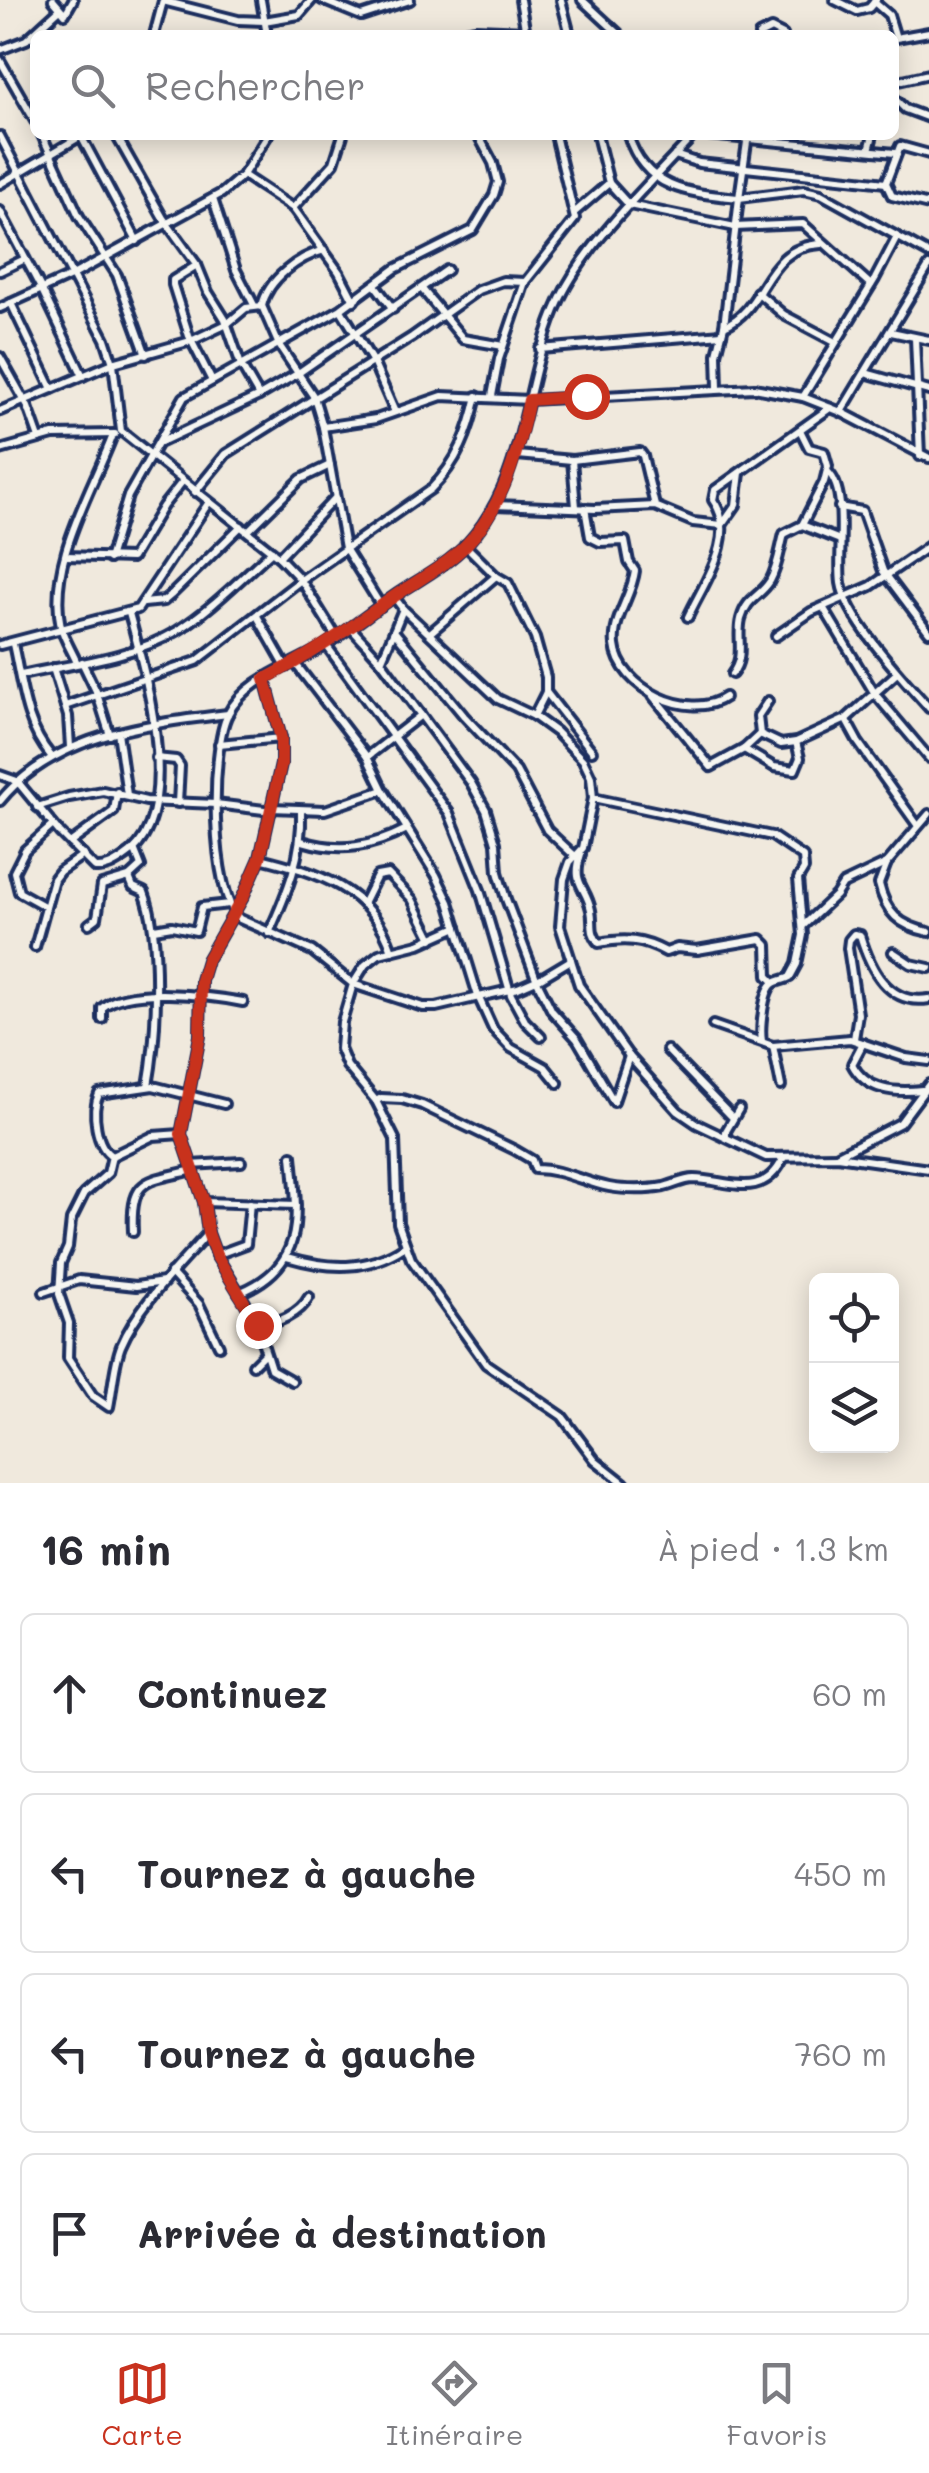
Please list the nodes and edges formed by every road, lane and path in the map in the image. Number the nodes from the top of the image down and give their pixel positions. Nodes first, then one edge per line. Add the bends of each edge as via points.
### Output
1 (53, 0) edge
2 (73, 0) edge
3 (163, 0) edge
4 (261, 0) edge
5 (312, 0) edge
6 (322, 0) edge
7 (410, 0) edge
8 (520, 0) edge
9 (561, 0) edge
10 (582, 0) edge
11 (835, 0) edge
12 (875, 1) edge
13 (60, 9) junction
14 (264, 21) junction
15 (37, 30) edge
16 (155, 30) edge
17 (266, 30) edge
18 (524, 30) edge
19 (569, 30) edge
20 (606, 30) edge
21 (894, 30) edge
22 (929, 32) edge
23 (30, 36) edge
24 (899, 37) edge
25 (0, 50) edge
26 (0, 60) edge
27 (929, 74) edge
28 (899, 81) edge
29 (899, 103) edge
30 (30, 111) edge
31 (929, 118) edge
32 (0, 136) edge
33 (45, 140) edge
34 (75, 140) edge
35 (84, 140) edge
36 (119, 140) edge
37 (265, 140) edge
38 (341, 140) edge
39 (481, 140) edge
40 (556, 140) edge
41 (597, 140) edge
42 (630, 140) edge
43 (690, 140) edge
44 (747, 140) edge
45 (770, 140) edge
46 (821, 140) edge
47 (872, 140) edge
48 (822, 147) junction
49 (869, 150) junction
50 (895, 153) junction
51 (52, 154) junction
52 (929, 154) edge
53 (676, 155) junction
54 (742, 169) junction
55 (19, 173) junction
56 (243, 176) junction
57 (654, 178) junction
58 (886, 182) junction
59 (0, 184) edge
60 (609, 184) junction
61 (212, 198) junction
62 (740, 198) junction
63 (629, 205) junction
64 (929, 205) edge
65 (293, 208) junction
66 (0, 212) edge
67 (574, 213) junction
68 (168, 224) junction
69 (735, 227) junction
70 (897, 237) junction
71 (137, 241) junction
72 (821, 244) junction
73 (324, 250) junction
74 (929, 254) edge
75 (104, 258) junction
76 (25, 259) junction
77 (197, 265) junction
78 (929, 266) edge
79 (0, 270) edge
80 (446, 270) dead end
81 (73, 276) junction
82 (525, 282) junction
83 (871, 285) junction
84 (374, 286) junction
85 (42, 290) junction
86 (422, 290) junction
87 (757, 292) junction
88 (354, 301) junction
89 (11, 303) junction
90 (258, 305) junction
91 (0, 308) edge
92 (393, 309) junction
93 (341, 310) junction
94 (442, 316) junction
95 (226, 324) junction
96 (723, 330) junction
97 (891, 332) junction
98 (356, 335) junction
99 (915, 338) junction
100 (929, 340) edge
101 (191, 341) junction
102 (835, 342) junction
103 (279, 345) junction
104 (504, 346) junction
105 (540, 349) junction
106 (146, 355) junction
107 (0, 357) edge
108 (372, 362) junction
109 (113, 363) junction
110 (240, 366) junction
111 (865, 373) junction
112 (297, 374) junction
113 (83, 376) junction
114 (212, 381) junction
115 (916, 387) junction
116 (718, 388) junction
117 (52, 389) junction
118 (929, 391) edge
119 (259, 396) junction
120 (477, 396) junction
121 (492, 396) junction
122 (314, 397) junction
123 (804, 397) junction
124 (529, 400) junction
125 (24, 401) junction
126 (830, 408) junction
127 (394, 410) junction
128 (0, 411) edge
129 (840, 412) junction
130 (918, 420) junction
131 (929, 423) edge
132 (323, 427) junction
133 (800, 430) junction
134 (117, 433) junction
135 (39, 438) junction
136 (160, 442) junction
137 (0, 450) edge
138 (517, 455) junction
139 (150, 457) junction
140 (925, 457) edge
141 (572, 460) junction
142 (330, 465) junction
143 (828, 472) junction
144 (740, 473) junction
145 (182, 482) junction
146 (195, 492) junction
147 (336, 497) junction
148 (209, 502) junction
149 (495, 504) junction
150 (655, 506) junction
151 (576, 508) junction
152 (585, 508) junction
153 (839, 508) junction
154 (722, 525) junction
155 (802, 525) junction
156 (244, 528) junction
157 (840, 540) junction
158 (466, 545) junction
159 (929, 546) edge
160 (345, 548) junction
161 (272, 550) junction
162 (66, 556) junction
163 (279, 557) junction
164 (109, 560) junction
165 (886, 575) junction
166 (496, 576) junction
167 (302, 580) junction
168 (394, 596) junction
169 (846, 598) junction
170 (144, 602) junction
171 (382, 606) junction
172 (823, 607) junction
173 (403, 609) junction
174 (129, 613) junction
175 (257, 616) junction
176 (688, 617) dead end
177 (351, 628) junction
178 (62, 631) junction
179 (394, 631) junction
180 (430, 632) junction
181 (929, 632) edge
182 (776, 636) dead end
183 (336, 638) junction
184 (12, 644) junction
185 (0, 645) edge
186 (326, 645) junction
187 (138, 647) junction
188 (80, 662) junction
189 (381, 662) junction
190 (291, 665) junction
191 (53, 668) junction
192 (898, 673) junction
193 (732, 674) dead end
194 (20, 675) junction
195 (144, 679) junction
196 (265, 679) junction
197 (546, 692) junction
198 (652, 694) junction
199 (875, 694) junction
200 (98, 695) junction
201 (726, 697) dead end
202 (768, 701) dead end
203 (66, 706) junction
204 (929, 708) edge
205 (228, 714) junction
206 (421, 715) junction
207 (534, 716) junction
208 (846, 720) junction
209 (153, 726) junction
210 (114, 734) junction
211 (760, 734) junction
212 (281, 738) junction
213 (396, 738) junction
214 (796, 742) junction
215 (219, 744) junction
216 (70, 747) junction
217 (744, 748) junction
218 (592, 752) dead end
219 (51, 756) junction
220 (156, 758) junction
221 (367, 758) junction
222 (929, 758) edge
223 (0, 775) edge
224 (16, 781) junction
225 (383, 790) junction
226 (117, 792) junction
227 (127, 796) junction
228 (594, 798) junction
229 (0, 801) edge
230 (157, 802) junction
231 (178, 802) junction
232 (216, 804) junction
233 (37, 807) junction
234 (272, 809) junction
235 (301, 811) junction
236 (929, 814) edge
237 (53, 825) junction
238 (918, 826) junction
239 (407, 829) junction
240 (302, 841) junction
241 (70, 843) junction
242 (583, 848) junction
243 (135, 851) junction
244 (83, 856) junction
245 (576, 857) junction
246 (260, 858) junction
247 (887, 863) junction
248 (294, 866) junction
249 (129, 877) junction
250 (363, 904) junction
251 (46, 907) junction
252 (231, 908) junction
253 (89, 924) dead end
254 (804, 925) junction
255 (458, 927) junction
256 (154, 929) junction
257 (929, 932) edge
258 (270, 933) junction
259 (432, 938) junction
260 (35, 947) dead end
261 (392, 952) junction
262 (894, 952) dead end
263 (570, 960) junction
264 (929, 968) edge
265 (536, 980) junction
266 (774, 982) junction
267 (353, 984) junction
268 (509, 990) junction
269 (199, 993) junction
270 (156, 996) junction
271 (478, 996) junction
272 (929, 999) edge
273 (243, 1002) dead end
274 (102, 1019) dead end
275 (714, 1025) dead end
276 (541, 1037) dead end
277 (854, 1039) junction
278 (762, 1041) junction
279 (862, 1043) junction
280 (773, 1046) junction
281 (668, 1050) dead end
282 (629, 1056) junction
283 (929, 1060) edge
284 (558, 1083) dead end
285 (148, 1086) junction
286 (782, 1086) dead end
287 (926, 1087) edge
288 (188, 1094) junction
289 (376, 1101) junction
290 (224, 1104) dead end
291 (739, 1109) dead end
292 (733, 1118) junction
293 (181, 1134) junction
294 (726, 1138) junction
295 (112, 1156) junction
296 (292, 1156) dead end
297 (837, 1156) junction
298 (783, 1158) junction
299 (241, 1162) dead end
300 (192, 1167) junction
301 (927, 1171) edge
302 (204, 1202) junction
303 (250, 1203) junction
304 (296, 1205) junction
305 (133, 1232) dead end
306 (208, 1233) junction
307 (404, 1246) junction
308 (216, 1255) junction
309 (287, 1257) junction
310 (172, 1273) junction
311 (165, 1281) junction
312 (60, 1284) junction
313 (44, 1292) dead end
314 (239, 1293) junction
315 (310, 1297) dead end
316 (258, 1325) junction
317 (218, 1346) dead end
318 (265, 1353) junction
319 (254, 1365) dead end
320 (292, 1381) dead end
321 (624, 1483) edge

1 - 13 street
2 - 13 street via 65,14
3 - 14 street via 220,17
3 - 16 street
4 - 14 street
5 - 14 street via 299,15
6 - 7 street via 361,16
8 - 18 street
9 - 19 street
10 - 20 street
11 - 12 street via 858,11
12 - 21 street
13 - 15 street
14 - 17 street
22 - 24 street
23 - 25 street
26 - 30 street
27 - 28 street
29 - 31 street
32 - 55 street
33 - 51 street
34 - 51 street
35 - 71 street
36 - 68 street
37 - 56 street
38 - 65 street via 334,163
39 - 84 street via 498,182 473,230
40 - 67 street
41 - 60 street
42 - 57 street
43 - 53 street
44 - 54 street
45 - 48 street
46 - 48 street
47 - 49 street
48 - 49 street
49 - 50 street
50 - 52 street via 905,146
50 - 58 street
51 - 55 street
51 - 75 street
53 - 54 street
53 - 57 street
54 - 58 street
54 - 62 street
55 - 59 street
55 - 81 street
56 - 61 street
56 - 65 street
57 - 62 street
57 - 63 street
58 - 64 street via 892,196
60 - 63 street
60 - 67 street
61 - 68 street
61 - 90 street via 236,270
62 - 69 street
62 - 70 street via 811,192
63 - 69 street
63 - 105 street via 568,285
65 - 73 street
66 - 76 street
67 - 82 street
68 - 71 street
68 - 77 street
69 - 72 street via 803,224
69 - 96 street
70 - 74 street
70 - 83 street
71 - 75 street
72 - 83 street
72 - 87 street via 788,253
73 - 88 street
73 - 90 street via 292,265
75 - 81 street
75 - 106 street via 121,284
76 - 79 street
76 - 85 street
77 - 95 street
77 - 101 street via 172,282
78 - 97 street
80 - 86 street
81 - 85 street
81 - 109 street
82 - 94 street via 486,287
82 - 104 street
83 - 102 street
84 - 88 street
84 - 92 street
85 - 89 street
85 - 113 street
86 - 92 street
86 - 94 street
87 - 96 street
87 - 102 street
88 - 93 street
89 - 91 street
89 - 117 street
90 - 95 street
90 - 103 street
92 - 98 street
93 - 98 street
93 - 103 street
94 - 104 street via 463,340
94 - 108 street
95 - 101 street
95 - 110 street
96 - 105 street
96 - 116 street
97 - 99 street
97 - 111 street
98 - 108 street
98 - 112 street
99 - 100 street
99 - 115 street
101 - 106 street
101 - 114 street
102 - 123 street
103 - 110 street
103 - 112 street
104 - 121 street
105 - 124 street
106 - 109 street
107 - 125 street
108 - 122 street
108 - 127 street
109 - 113 street
109 - 134 street
110 - 114 street
110 - 119 street
111 - 115 street
111 - 129 street
112 - 119 street
112 - 122 street
113 - 117 street
114 - 136 street via 184,398
115 - 118 street
115 - 130 street
116 - 123 street
116 - 124 street
117 - 125 street
119 - 136 street
120 - 121 street
120 - 127 street via 434,398
120 - 160 street via 447,473
121 - 124 street
122 - 132 street
122 - 146 street via 226,454
123 - 126 street
124 - 138 street
125 - 128 street
125 - 135 street
126 - 129 street
126 - 133 street
127 - 132 street
129 - 140 street
130 - 131 street
130 - 140 street
132 - 142 street
133 - 143 street via 810,448 824,452
133 - 144 street
134 - 135 street
134 - 139 street
134 - 162 street
135 - 137 street
136 - 139 street
138 - 141 street
138 - 149 street
139 - 145 street
139 - 164 street via 119,516
141 - 150 street via 640,452
141 - 151 street
142 - 147 street
142 - 156 street via 301,479
143 - 153 street via 839,488
143 - 155 street
144 - 154 street via 736,505
144 - 154 street via 712,494
145 - 146 street
145 - 164 street via 137,553
146 - 148 street
147 - 160 street
147 - 163 street
148 - 156 street
148 - 170 street
149 - 151 street
149 - 158 street
150 - 152 street
150 - 154 street via 693,522
151 - 152 street
152 - 198 street via 592,539 627,544 636,574 615,649
153 - 157 street
153 - 165 street via 862,511
154 - 176 street via 723,542
155 - 157 street
155 - 193 street via 784,534 771,578 749,599
156 - 161 street
156 - 170 street via 164,601
157 - 169 street
158 - 166 street
158 - 168 street
159 - 165 street
160 - 167 street
160 - 171 street
161 - 163 street
161 - 187 street via 189,622
162 - 164 street
162 - 178 street
163 - 167 street
165 - 169 street
165 - 181 street
166 - 180 street
166 - 197 street via 508,582 535,638
167 - 175 street
167 - 183 street
168 - 171 street
168 - 173 street
169 - 172 street
169 - 192 street
170 - 174 street
171 - 177 street
172 - 182 street
172 - 199 street
173 - 179 street
173 - 180 street
174 - 178 street
174 - 187 street
175 - 190 street
175 - 195 street via 197,661
177 - 183 street
177 - 189 street
178 - 184 street
178 - 188 street
179 - 189 street
179 - 245 street via 516,771 547,830
180 - 207 street via 498,699
183 - 186 street
184 - 185 street
184 - 194 street
186 - 190 street
186 - 213 street
187 - 188 street
187 - 195 street
188 - 191 street
188 - 200 street
189 - 206 street
190 - 196 street
190 - 221 street
191 - 194 street
191 - 203 street
192 - 199 street
192 - 204 street
194 - 219 street via 35,735
195 - 200 street
195 - 209 street
196 - 205 street
196 - 212 street
197 - 207 street
197 - 218 street
198 - 201 street via 691,706
198 - 217 street via 711,767
199 - 208 street
199 - 222 street
200 - 203 street
200 - 210 street
202 - 211 street via 758,716
203 - 216 street
205 - 209 street
205 - 215 street
206 - 213 street
206 - 265 street via 486,810 498,872
207 - 228 street via 583,760
208 - 214 street
208 - 238 street
209 - 210 street
209 - 220 street
210 - 216 street
210 - 227 street
211 - 214 street via 780,744
211 - 217 street
212 - 215 street
212 - 234 street
213 - 221 street
213 - 268 street via 462,840
214 - 217 street via 800,758 793,771 766,764
215 - 232 street
216 - 219 street
219 - 224 street
220 - 230 street
220 - 231 street via 180,766
221 - 225 street
223 - 224 street
224 - 229 street
224 - 233 street
225 - 235 street via 340,807
225 - 239 street
226 - 227 street
226 - 233 street
226 - 241 street via 114,811
227 - 230 street
228 - 242 street
228 - 254 street via 780,841 806,863 798,880
230 - 231 street
230 - 243 street
231 - 232 street
232 - 234 street
232 - 252 street
233 - 237 street
234 - 235 street
234 - 246 street
235 - 240 street
236 - 238 street
237 - 241 street
237 - 251 street via 14,872 19,892
238 - 247 street
239 - 240 street via 350,848
239 - 255 street
240 - 248 street
241 - 244 street
242 - 245 street
242 - 266 street via 577,878 599,942 643,941 666,952 761,939
243 - 244 street via 102,869
243 - 249 street via 141,866
244 - 251 street via 58,874
245 - 263 street via 560,903
246 - 248 street
246 - 252 street
247 - 254 street via 843,884
247 - 257 street via 879,884 893,917
248 - 250 street via 324,876
248 - 258 street
249 - 253 street via 102,885 99,912
249 - 256 street via 144,892
250 - 259 street via 377,876 388,874 412,900
250 - 261 street via 384,926
251 - 260 street
252 - 256 street via 202,907 196,932
252 - 258 street
252 - 269 street
254 - 266 street via 795,970
255 - 259 street
255 - 271 street
256 - 270 street
258 - 267 street via 312,951
259 - 261 street
261 - 267 street via 372,958
262 - 264 street
263 - 265 street
263 - 282 street
265 - 268 street
265 - 282 street via 614,1102
266 - 278 street
267 - 271 street via 423,1007
267 - 289 street via 340,1049
268 - 271 street
268 - 276 street
269 - 270 street
269 - 273 street
269 - 288 street via 200,1036
270 - 274 street via 108,1003
270 - 285 street
271 - 284 street via 493,1030
272 - 277 street via 886,986 860,936 850,936
275 - 278 street
277 - 279 street
277 - 280 street
278 - 280 street
279 - 283 street
279 - 287 street via 852,1067 866,1080 892,1092
280 - 286 street
281 - 292 street
282 - 294 street via 678,1111
285 - 288 street
285 - 295 street via 99,1094 102,1147
287 - 297 street via 900,1123
288 - 290 street
288 - 293 street
289 - 298 street via 412,1101 512,1148 535,1168 636,1188 696,1179 751,1185 772,1174
289 - 307 street via 395,1140
291 - 292 street
292 - 294 street
293 - 295 street via 153,1136
293 - 300 street
294 - 298 street
295 - 312 street via 108,1173 84,1194 72,1220
296 - 304 street
297 - 298 street
297 - 301 street
299 - 300 street
300 - 302 street
300 - 305 street via 142,1187 133,1204
302 - 303 street
302 - 306 street
303 - 304 street
303 - 308 street via 246,1244
304 - 309 street
306 - 308 street
306 - 310 street
307 - 309 street via 358,1266 328,1268
307 - 321 street via 486,1364 562,1416 595,1460
308 - 314 street
309 - 314 street via 260,1284
310 - 311 street
310 - 317 street via 199,1304
311 - 312 street
311 - 312 street via 122,1344 110,1407 93,1396 68,1358
312 - 313 street
314 - 316 street
315 - 316 street via 278,1322
316 - 318 street
318 - 319 street
318 - 320 street via 271,1369

